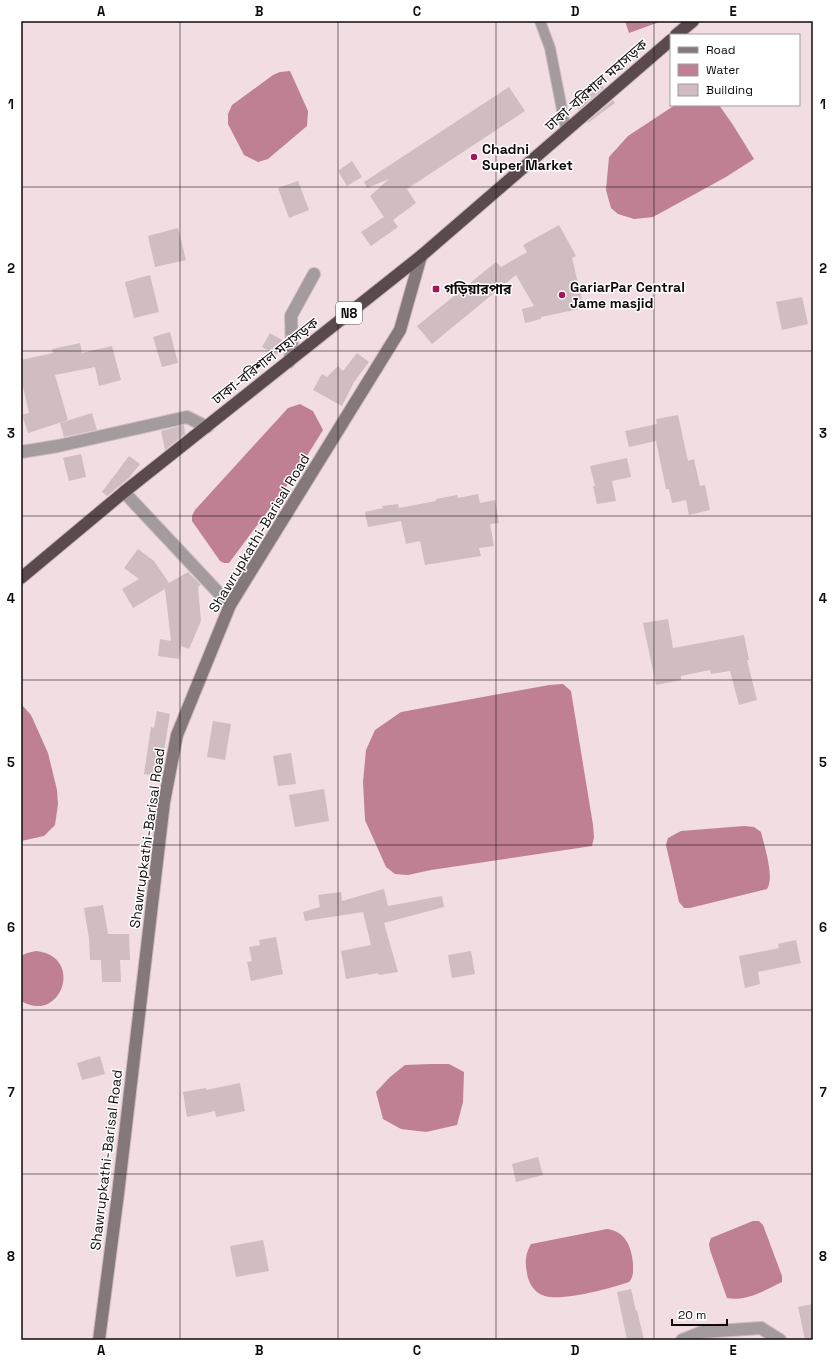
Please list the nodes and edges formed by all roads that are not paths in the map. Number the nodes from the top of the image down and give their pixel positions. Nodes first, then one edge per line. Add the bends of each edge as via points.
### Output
1 (540, 21) edge
2 (693, 21) edge
3 (677, 34) edge
4 (670, 41) edge
5 (566, 130) junction
6 (421, 256) junction
7 (314, 274) dead end
8 (289, 362) junction
9 (207, 427) junction
10 (21, 452) edge
11 (124, 492) junction
12 (21, 578) edge
13 (230, 605) junction
14 (99, 1340) edge
15 (682, 1340) edge
16 (780, 1340) edge

1 - 5 lane via 550,48
2 - 3 highway
4 - 5 highway, ঢাকা-বরিশাল মহাসড়ক / N8
5 - 6 highway, ঢাকা-বরিশাল মহাসড়ক / N8
6 - 8 highway, ঢাকা-বরিশাল মহাসড়ক / N8
6 - 13 main road, Shawrupkathi-Barisal Road via 400,330
7 - 8 street via 291,316 292,349
8 - 9 highway, ঢাকা-বরিশাল মহাসড়ক / N8
9 - 10 street via 187,418
9 - 11 highway, ঢাকা-বরিশাল মহাসড়ক / N8
11 - 12 highway, ঢাকা-বরিশাল মহাসড়ক / N8
11 - 13 street
13 - 14 main road, Shawrupkathi-Barisal Road via 177,735 164,802
15 - 16 street via 702,1332 761,1328

